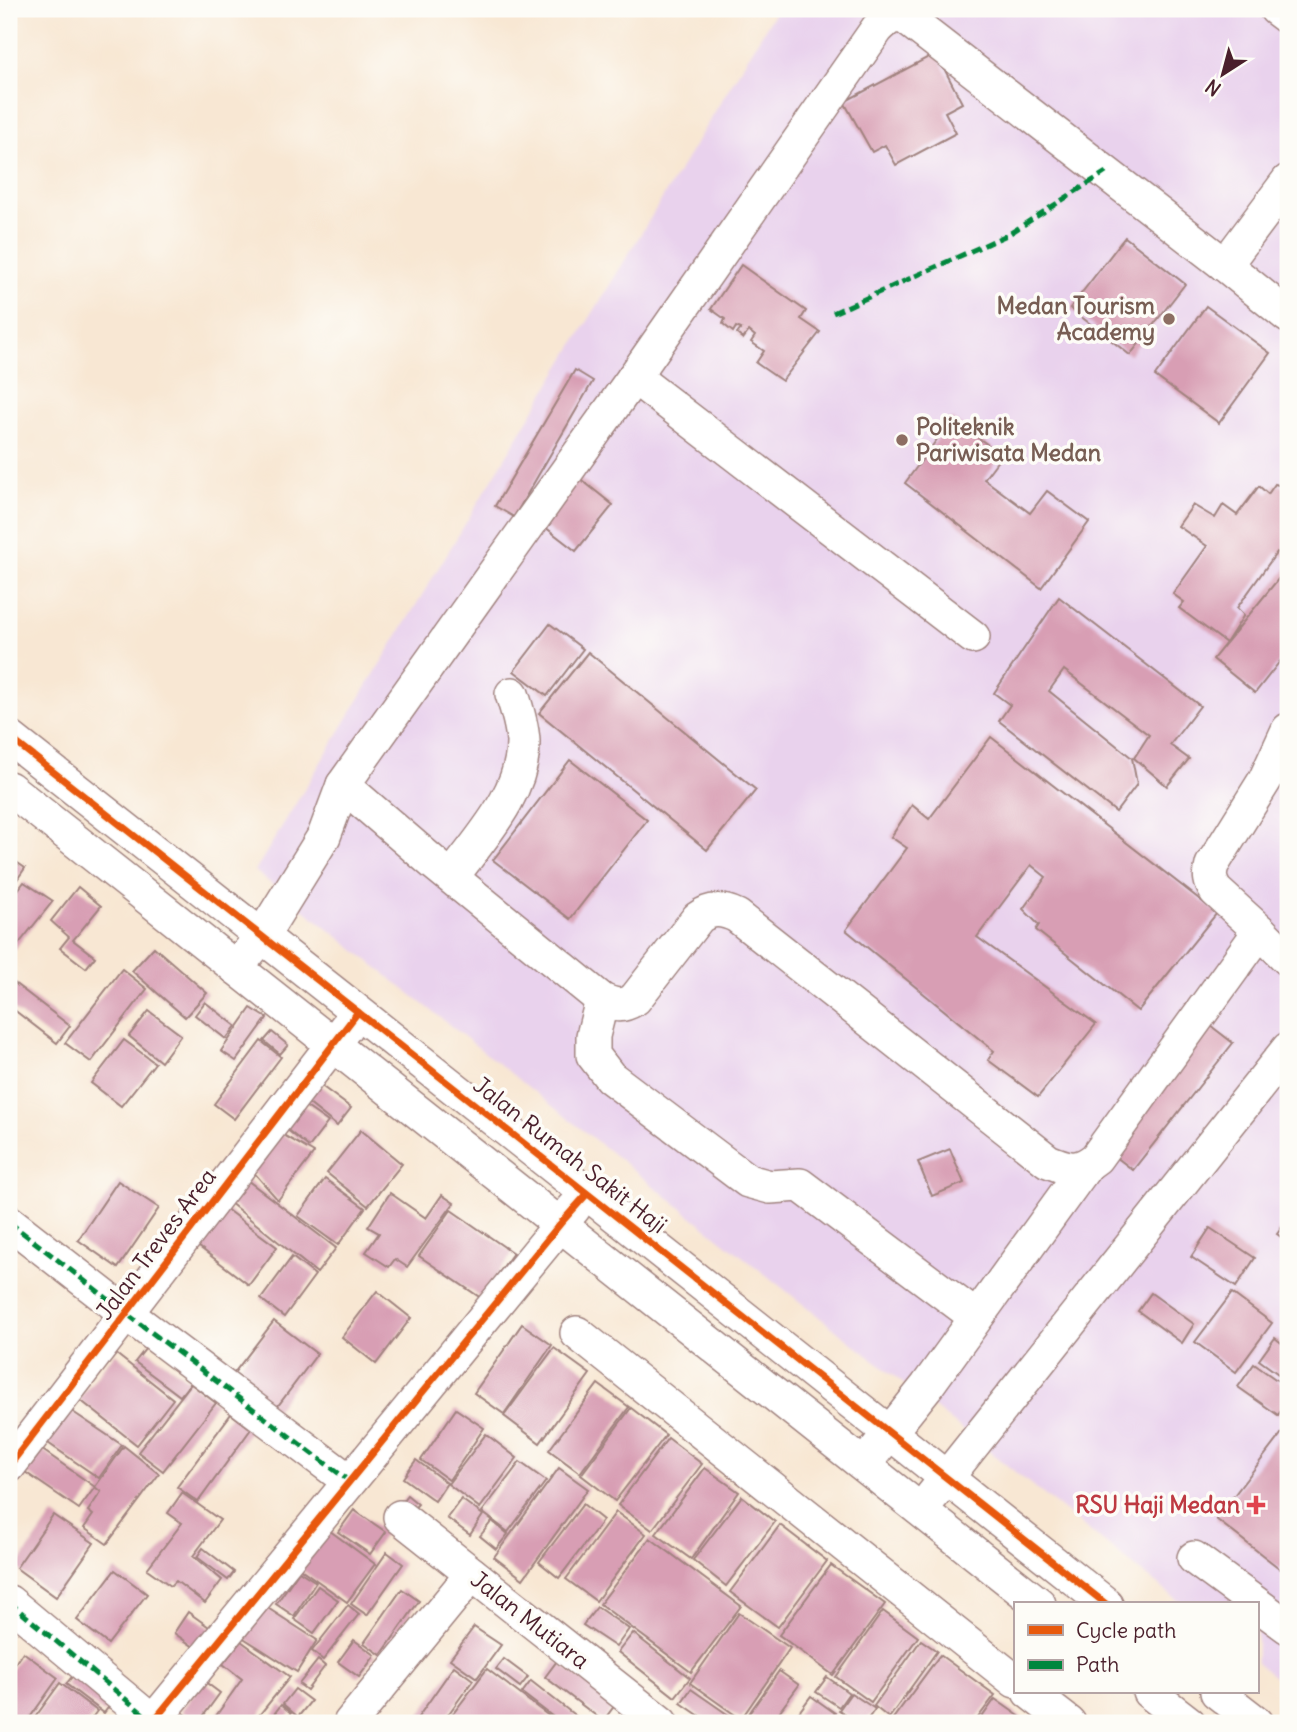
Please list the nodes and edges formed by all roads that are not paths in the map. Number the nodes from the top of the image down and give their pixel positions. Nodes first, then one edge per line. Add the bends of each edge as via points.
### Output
1 (1276, 9) edge
2 (1288, 18) edge
3 (927, 19) edge
4 (1288, 181) edge
5 (1225, 264) junction
6 (1288, 316) edge
7 (634, 377) junction
8 (973, 637) dead end
9 (512, 694) dead end
10 (1288, 730) edge
11 (9, 737) edge
12 (342, 785) junction
13 (9, 788) edge
14 (452, 877) junction
15 (1260, 931) junction
16 (262, 936) junction
17 (1288, 959) edge
18 (236, 968) junction
19 (602, 1000) junction
20 (358, 1012) junction
21 (333, 1044) junction
22 (1288, 1049) edge
23 (1086, 1166) junction
24 (587, 1194) junction
25 (9, 1222) edge
26 (560, 1224) junction
27 (127, 1314) junction
28 (976, 1317) junction
29 (577, 1333) dead end
30 (890, 1433) junction
31 (864, 1465) junction
32 (9, 1466) edge
33 (946, 1478) junction
34 (349, 1481) junction
35 (921, 1511) junction
36 (400, 1517) dead end
37 (1194, 1558) dead end
38 (472, 1574) junction
39 (9, 1602) edge
40 (1036, 1602) edge
41 (1103, 1602) edge
42 (1254, 1602) edge
43 (1258, 1605) edge
44 (1288, 1627) edge
45 (1014, 1680) edge
46 (1032, 1694) edge
47 (1152, 1694) edge
48 (1220, 1694) edge
49 (152, 1723) edge
50 (350, 1723) edge
51 (661, 1723) edge
52 (1069, 1723) edge
53 (1189, 1723) edge
54 (1257, 1723) edge

1 - 2 street
3 - 5 street
3 - 7 street via 893,16 877,29
4 - 5 street
5 - 6 street
7 - 8 street
7 - 12 street
9 - 14 street via 523,740 516,780 507,801
10 - 15 street via 1265,780 1209,874 1216,891
11 - 16 street, Jalan Rumah Sakit Haji
12 - 14 street
12 - 16 street via 324,836
13 - 18 street
14 - 19 street
15 - 17 street
15 - 23 street
16 - 18 street
16 - 20 street, Jalan Rumah Sakit Haji
18 - 21 street
19 - 23 street via 614,1005 635,999 698,919 715,909 727,911 1048,1161
19 - 28 street via 593,1055 610,1077 748,1181 770,1187 800,1185
20 - 21 street, Jalan Treves Area
20 - 24 street, Jalan Rumah Sakit Haji
21 - 26 street
21 - 27 street, Jalan Treves Area
22 - 33 street
23 - 28 street
24 - 26 street
24 - 30 street, Jalan Rumah Sakit Haji
25 - 27 street
26 - 31 street
26 - 34 street
27 - 32 street, Jalan Treves Area
27 - 34 street
28 - 30 street
29 - 45 street
30 - 31 street
30 - 33 street, Jalan Rumah Sakit Haji
31 - 35 street
33 - 35 street
33 - 41 street, Jalan Rumah Sakit Haji
34 - 49 street
35 - 40 street
36 - 38 street, Jalan Mutiara
37 - 42 street
38 - 50 street
38 - 51 street, Jalan Mutiara
39 - 49 street
43 - 44 street
46 - 52 street
47 - 53 street
48 - 54 street

